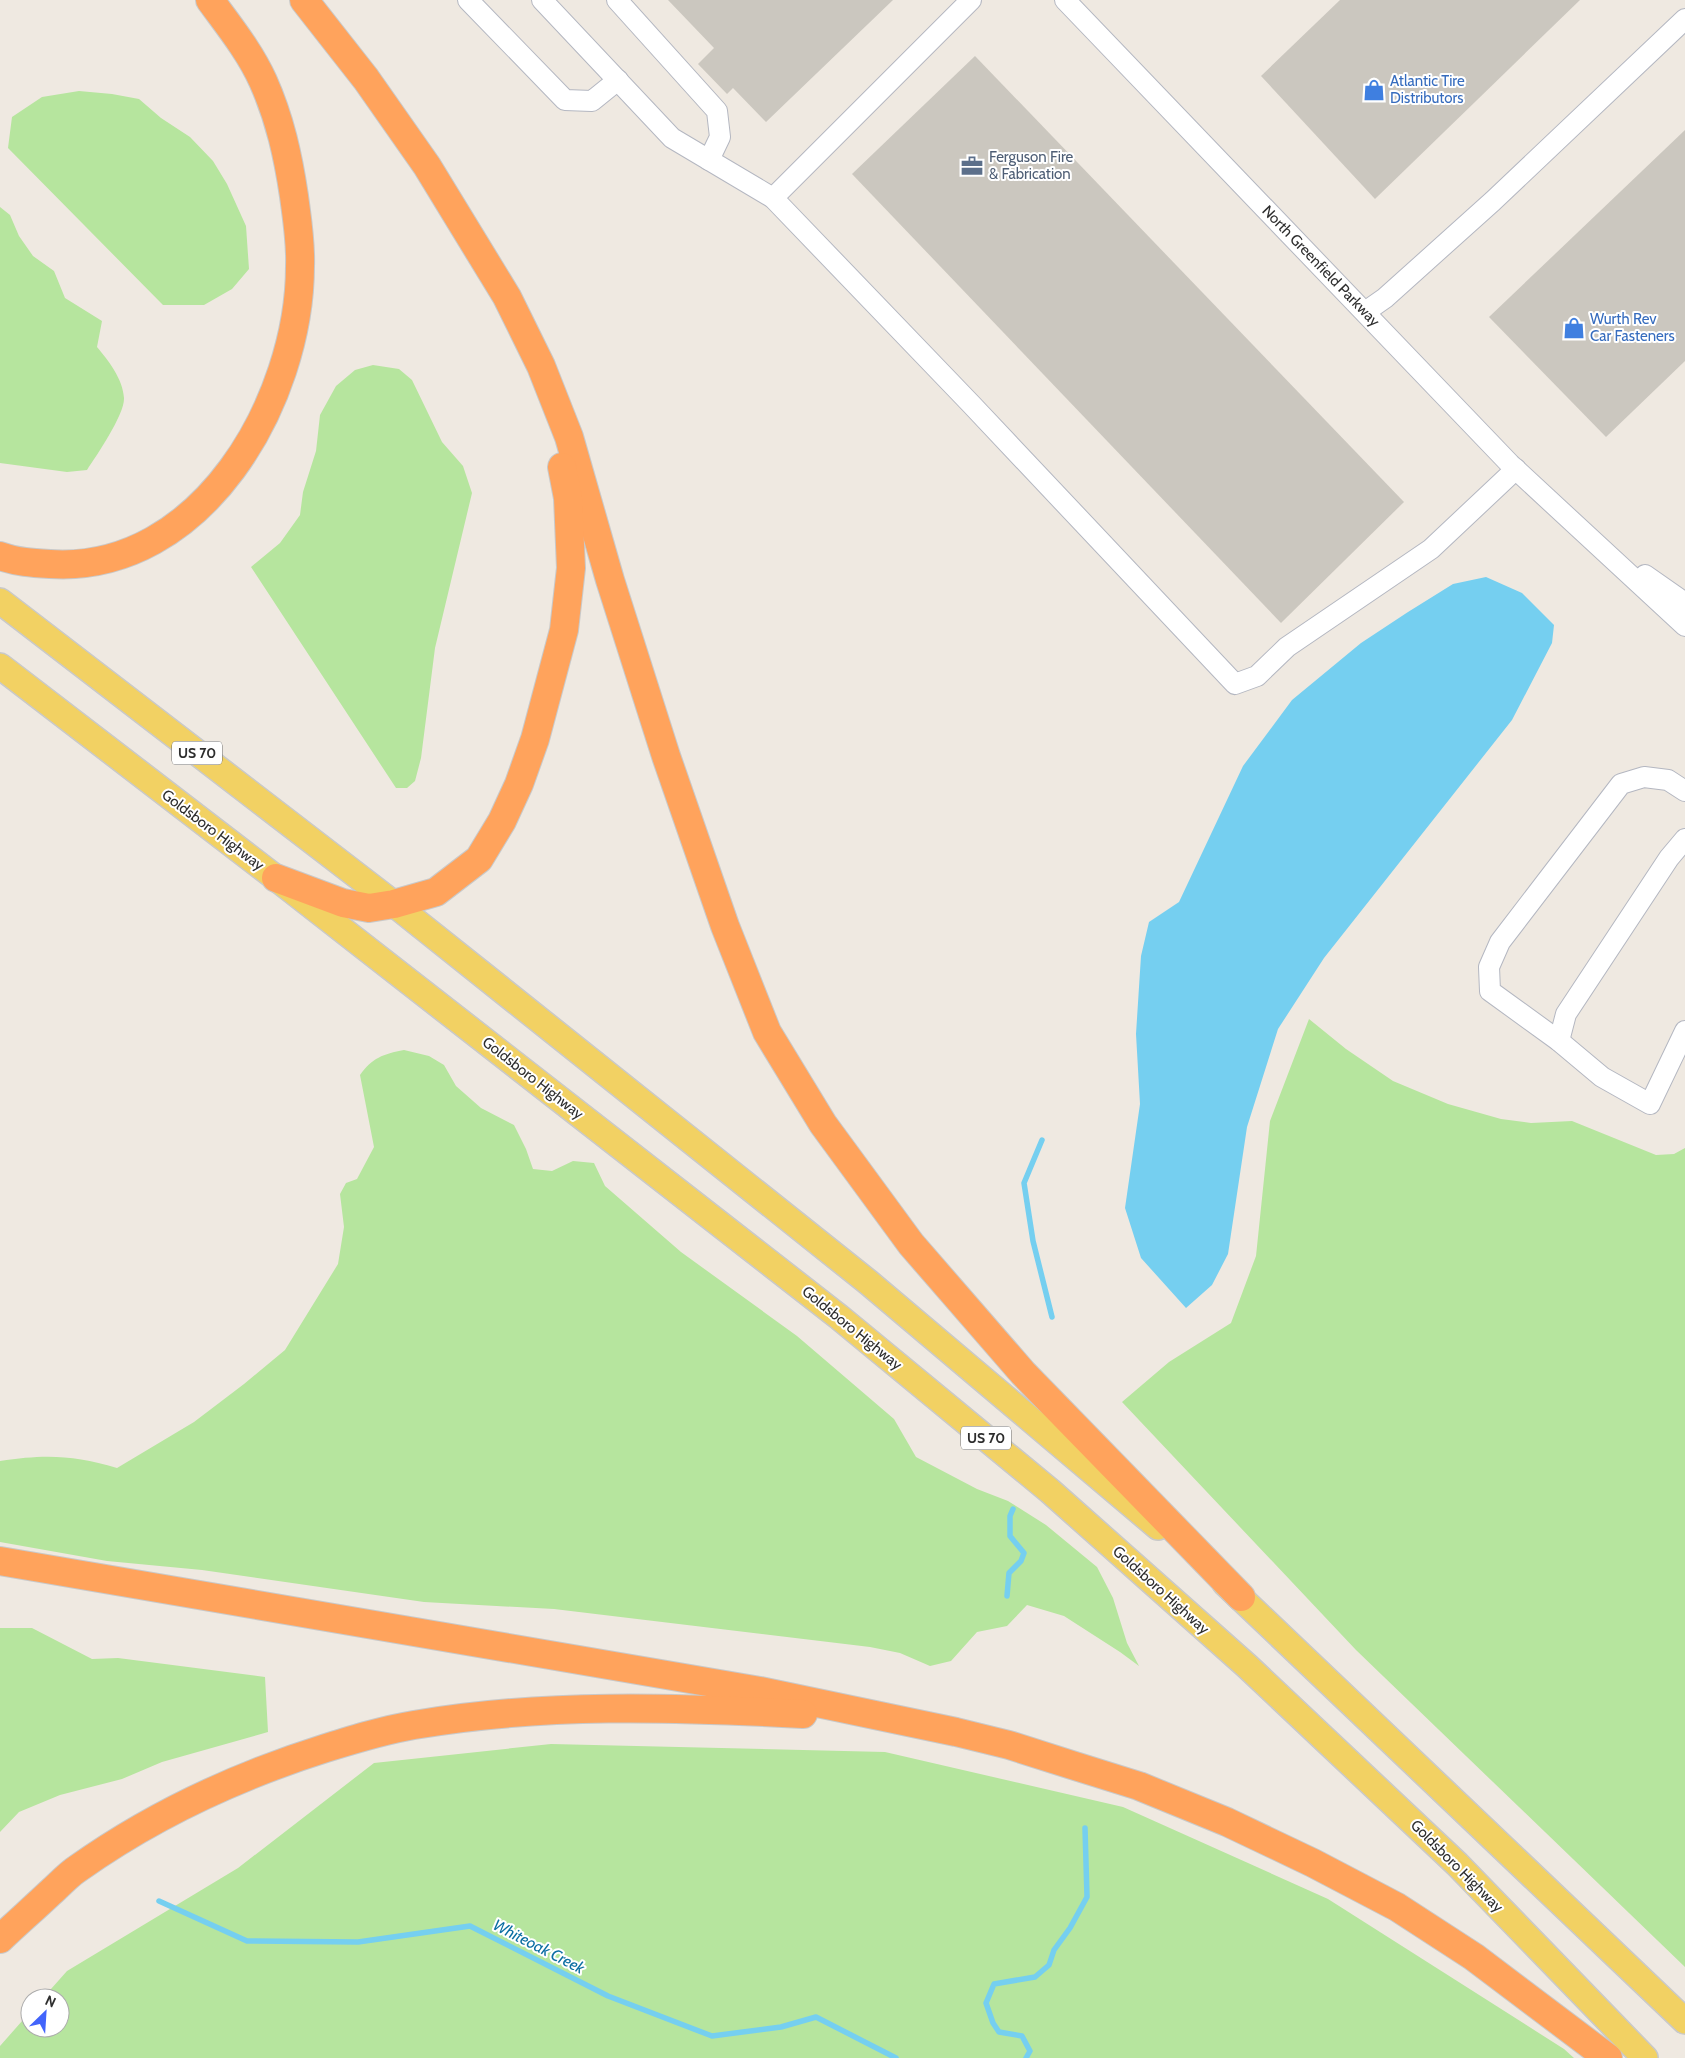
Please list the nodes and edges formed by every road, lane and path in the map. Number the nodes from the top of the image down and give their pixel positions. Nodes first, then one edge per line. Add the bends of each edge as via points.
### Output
1 (210, 0) edge
2 (304, 0) edge
3 (468, 0) edge
4 (542, 0) edge
5 (617, 0) edge
6 (971, 0) edge
7 (1065, 0) edge
8 (1685, 19) edge
9 (618, 80) junction
10 (709, 160) junction
11 (773, 198) junction
12 (1366, 312) junction
13 (541, 366) junction
14 (1516, 469) junction
15 (1579, 530) junction
16 (0, 556) edge
17 (0, 601) edge
18 (1685, 603) edge
19 (1685, 626) edge
20 (0, 666) edge
21 (1685, 791) edge
22 (1685, 839) edge
23 (276, 878) junction
24 (394, 904) junction
25 (1685, 1031) edge
26 (1559, 1041) junction
27 (0, 1560) edge
28 (1241, 1597) junction
29 (898, 1719) junction
30 (0, 1939) edge
31 (1685, 2021) edge
32 (1608, 2058) edge
33 (1645, 2058) edge

1 - 16 highway via 262,79 279,120 288,156 300,236 300,265 299,301 286,361 260,425 232,468 211,496 166,532 116,557 91,562 39,564
2 - 13 highway via 366,79 427,166 507,296
3 - 9 street via 565,100 592,101
4 - 9 street
5 - 10 street via 717,110 720,137
6 - 11 street
7 - 12 street, North Greenfield Parkway
8 - 12 street via 1493,201
9 - 10 street via 672,138
10 - 11 street
11 - 14 street via 1235,684 1257,676 1287,647 1431,549
12 - 14 street, North Greenfield Parkway
13 - 24 highway via 568,498 571,568 564,630 550,683 519,784 502,821 478,860 436,892
13 - 28 highway via 569,437 666,756 725,926 767,1032 823,1124 911,1244 1023,1373
14 - 15 street, North Greenfield Parkway
15 - 18 street, North Greenfield Parkway
15 - 19 street, North Greenfield Parkway
17 - 24 main road, US 70
20 - 23 main road, Goldsboro Highway / US 70
21 - 26 street via 1668,780 1644,778 1621,784 1500,942 1489,967 1490,991
22 - 26 street via 1669,858 1566,1014
23 - 24 highway via 343,903 369,908
23 - 33 main road, Goldsboro Highway / US 70 via 839,1317 1050,1491 1248,1666 1457,1864
24 - 28 main road, US 70 via 868,1282
25 - 26 street via 1650,1104 1602,1077
27 - 29 highway via 760,1691
28 - 31 main road, US 70
29 - 30 highway via 714,1709 621,1708 471,1716 366,1736 281,1762 210,1791 142,1828 76,1870
29 - 32 highway via 1010,1745 1139,1786 1227,1822 1313,1863 1398,1907 1474,1957

